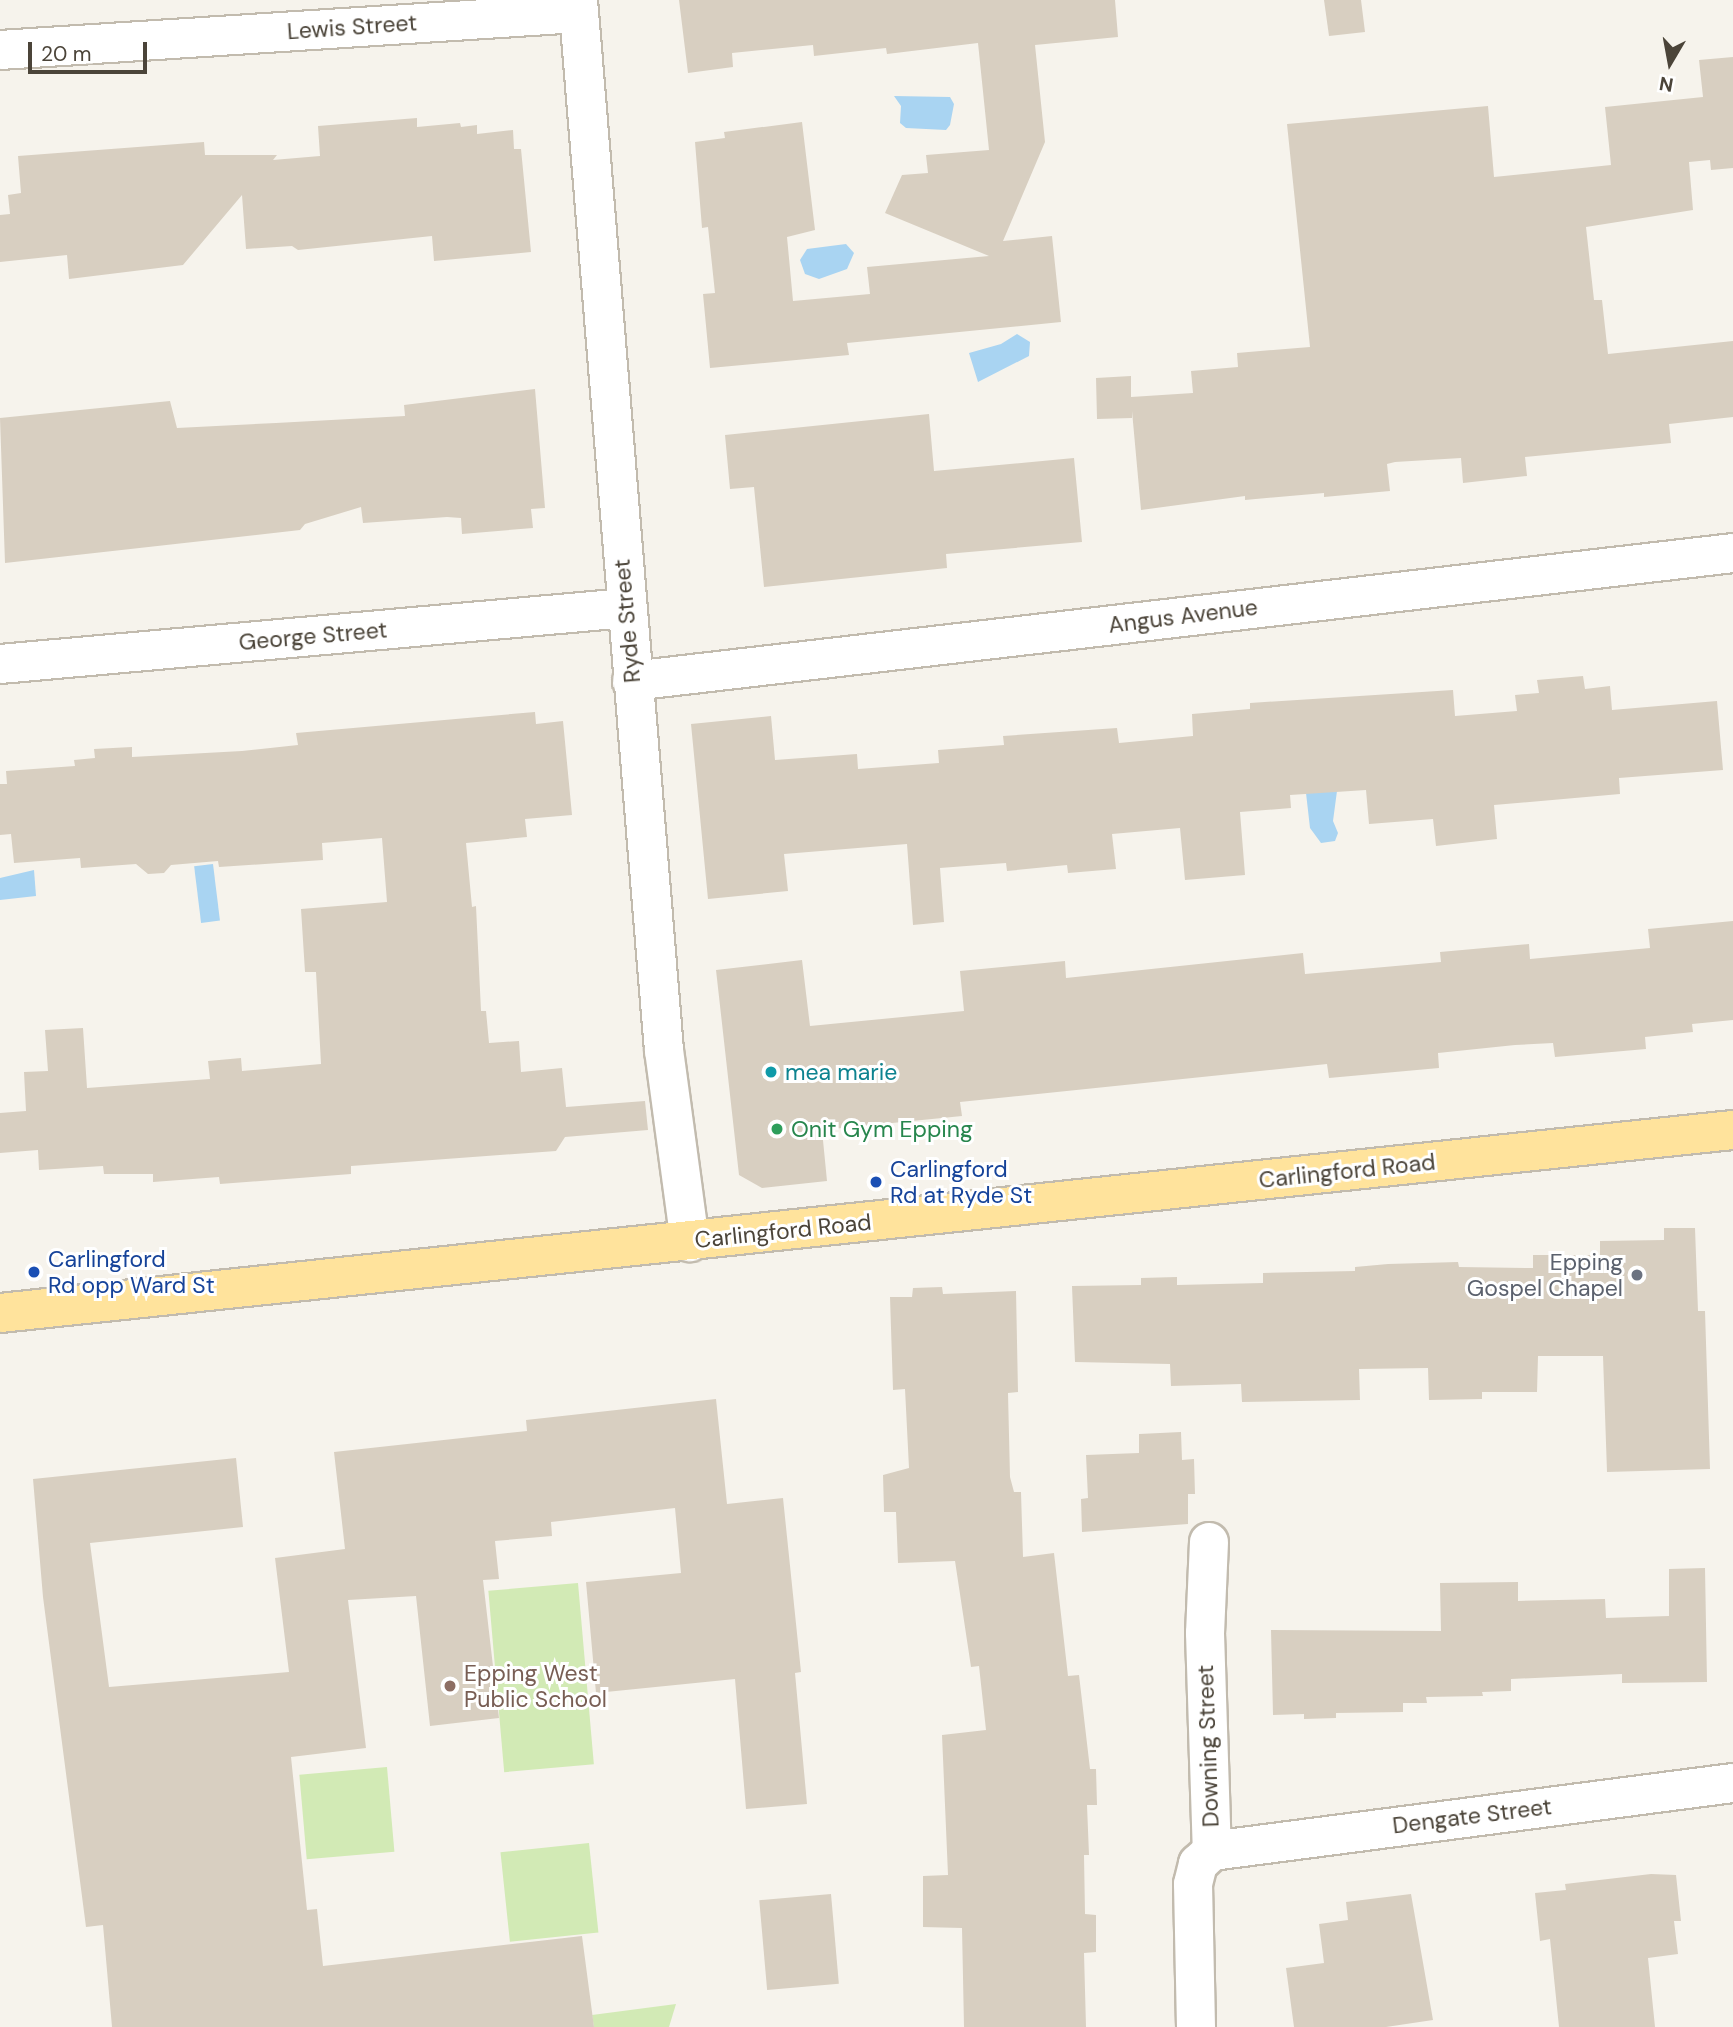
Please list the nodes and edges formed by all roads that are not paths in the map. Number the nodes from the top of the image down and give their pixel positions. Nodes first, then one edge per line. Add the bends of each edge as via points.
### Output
1 (579, 6) edge
2 (0, 50) edge
3 (1733, 553) edge
4 (626, 608) junction
5 (0, 664) edge
6 (632, 681) junction
7 (1733, 1130) edge
8 (690, 1242) junction
9 (0, 1313) edge
10 (1209, 1542) dead end
11 (1733, 1783) edge
12 (1212, 1851) junction
13 (1196, 2027) edge

1 - 2 street, Lewis Street
1 - 4 street, Ryde Street
3 - 6 street, Angus Avenue
4 - 5 street, George Street
4 - 6 street, Ryde Street
6 - 8 street, Ryde Street via 664,1050
7 - 8 main road, Carlingford Road
8 - 9 main road, Carlingford Road
10 - 12 street, Downing Street via 1205,1633
11 - 12 street, Dengate Street
12 - 13 street, Downing Street via 1198,1864 1193,1884

